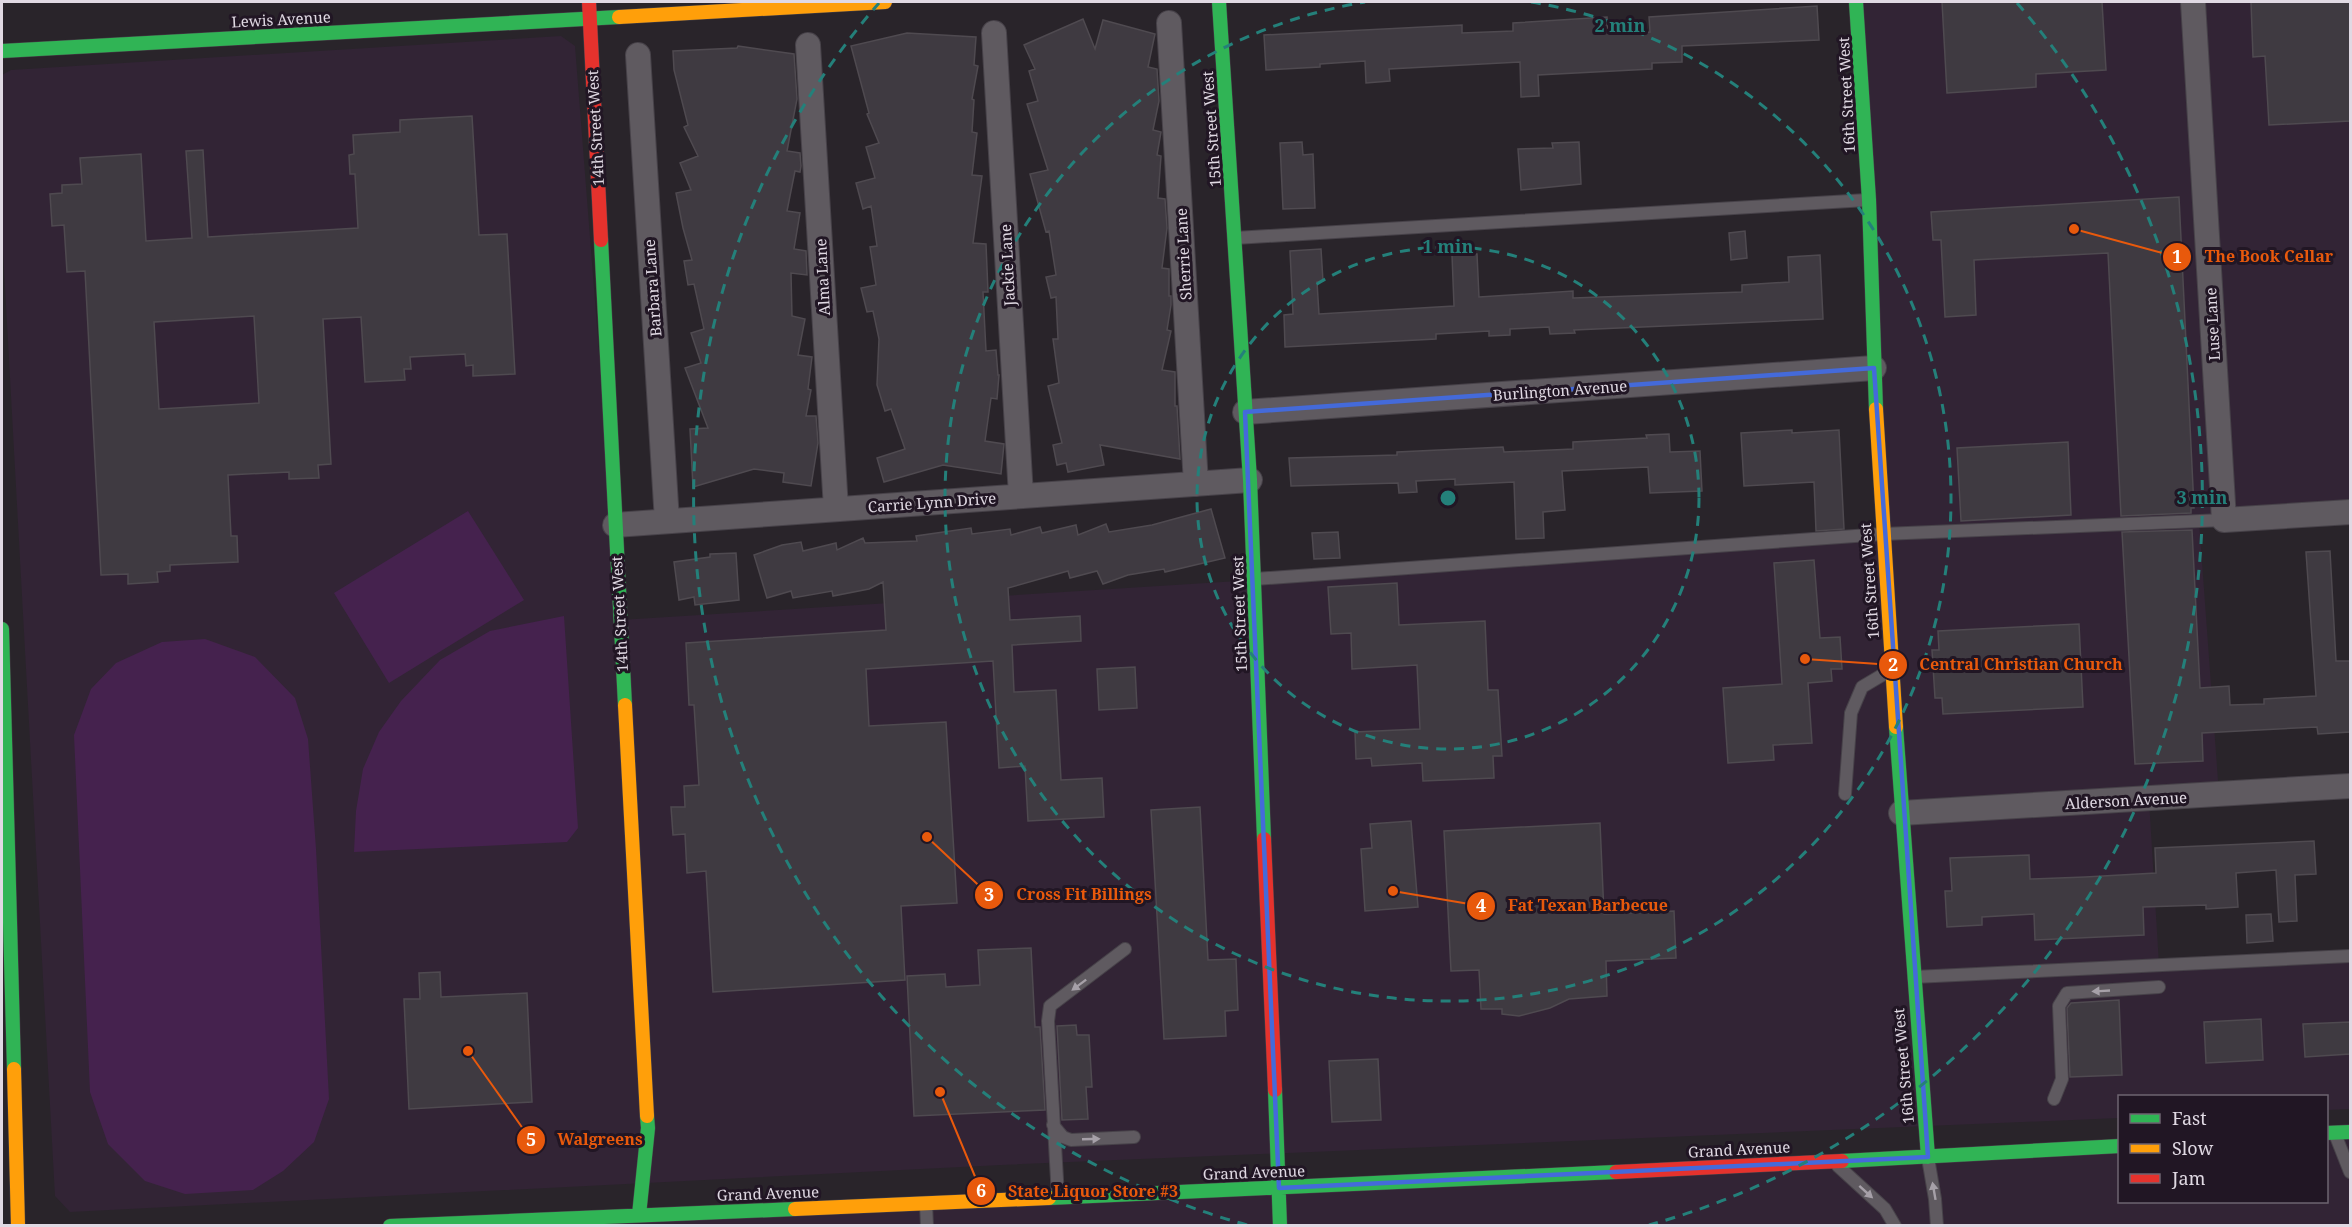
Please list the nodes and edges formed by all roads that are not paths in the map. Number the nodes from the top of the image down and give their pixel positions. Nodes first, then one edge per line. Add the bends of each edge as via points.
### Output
1 (590, 2) edge
2 (885, 2) edge
3 (1219, 2) edge
4 (1857, 2) edge
5 (2193, 2) edge
6 (590, 18) junction
7 (1169, 23) dead end
8 (994, 33) dead end
9 (808, 45) dead end
10 (2, 51) edge
11 (638, 55) dead end
12 (1869, 200) junction
13 (1234, 238) junction
14 (1874, 368) junction
15 (1245, 412) junction
16 (1250, 480) junction
17 (1196, 484) junction
18 (1021, 496) junction
19 (836, 509) junction
20 (2350, 512) edge
21 (2224, 520) junction
22 (667, 521) junction
23 (615, 525) junction
24 (1883, 534) junction
25 (1254, 580) junction
26 (2, 629) edge
27 (2, 651) edge
28 (1892, 670) junction
29 (2350, 786) edge
30 (1845, 794) dead end
31 (1901, 813) junction
32 (1125, 949) dead end
33 (2350, 956) edge
34 (1912, 977) junction
35 (2160, 987) dead end
36 (2054, 1099) dead end
37 (1053, 1125) junction
38 (2350, 1132) edge
39 (2330, 1133) edge
40 (1134, 1137) dead end
41 (2118, 1146) edge
42 (1928, 1157) junction
43 (1833, 1161) junction
44 (2350, 1172) edge
45 (1279, 1188) junction
46 (1058, 1197) junction
47 (926, 1203) junction
48 (639, 1220) edge
49 (18, 1226) edge
50 (390, 1226) edge
51 (927, 1226) edge
52 (1280, 1226) edge
53 (1894, 1226) edge
54 (1938, 1226) edge

1 - 6 street, 14th Street West
2 - 6 street, Lewis Avenue
3 - 13 street, 15th Street West
4 - 12 street, 16th Street West
5 - 21 street, Luse Lane
6 - 10 street, Lewis Avenue
6 - 23 street, 14th Street West
7 - 17 street, Sherrie Lane
8 - 18 street, Jackie Lane
9 - 19 street, Alma Lane
11 - 22 street, Barbara Lane
12 - 13 lane
12 - 14 street, 16th Street West
13 - 15 street, 15th Street West
14 - 15 street, Burlington Avenue
14 - 24 street, 16th Street West
15 - 16 street, 15th Street West
16 - 17 street, Carrie Lynn Drive
16 - 25 street, 15th Street West
17 - 18 street, Carrie Lynn Drive
18 - 19 street, Carrie Lynn Drive
19 - 22 street, Carrie Lynn Drive
20 - 21 street
21 - 24 lane
22 - 23 street, Carrie Lynn Drive
23 - 48 street, 14th Street West via 648,1128
24 - 25 lane
24 - 28 street, 16th Street West
25 - 45 street, 15th Street West
26 - 27 street
27 - 49 street
28 - 30 lane via 1862,687 1851,713
28 - 31 street, 16th Street West
29 - 31 street, Alderson Avenue
31 - 34 street, 16th Street West
32 -> 37 lane via 1050,1006 1047,1021
33 - 34 lane
34 - 42 street, 16th Street West
35 -> 36 lane via 2067,993 2059,1006 2062,1079
37 -> 40 lane via 1071,1140
37 - 46 lane
38 - 39 street
39 - 44 lane
41 - 42 street, Grand Avenue
42 - 43 street, Grand Avenue
54 -> 42 lane
43 - 45 street, Grand Avenue
43 -> 53 lane via 1885,1209
45 - 46 street, Grand Avenue
45 - 52 street, 15th Street West
46 - 47 street, Grand Avenue
47 - 48 street, Grand Avenue
47 - 51 lane
48 - 50 street, Grand Avenue

